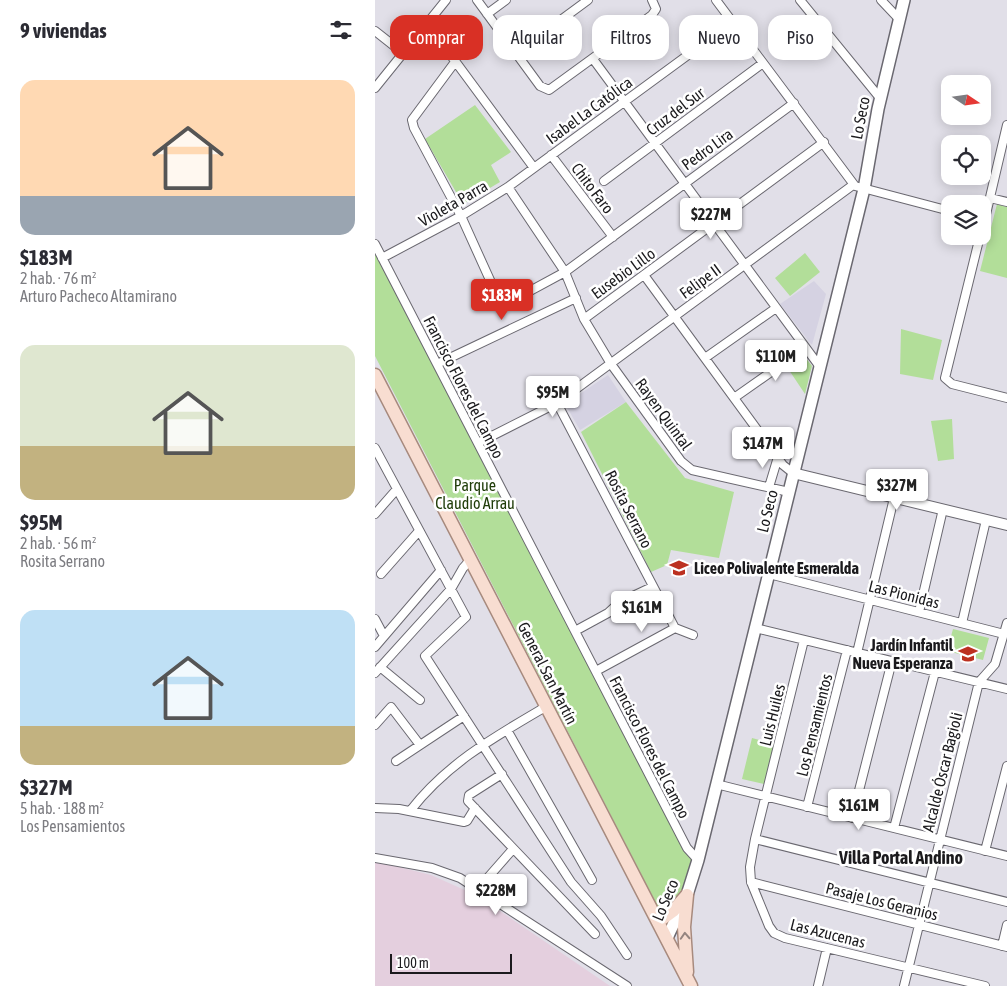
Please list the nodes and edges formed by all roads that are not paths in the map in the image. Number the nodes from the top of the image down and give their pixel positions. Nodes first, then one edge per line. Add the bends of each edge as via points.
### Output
1 (446, 0) edge
2 (477, 0) edge
3 (506, 0) edge
4 (588, 0) edge
5 (652, 0) edge
6 (716, 0) edge
7 (800, 0) edge
8 (881, 0) edge
9 (904, 0) edge
10 (487, 14) junction
11 (434, 15) edge
12 (568, 15) edge
13 (653, 15) edge
14 (728, 15) edge
15 (899, 19) junction
16 (493, 22) edge
17 (375, 31) edge
18 (390, 43) edge
19 (758, 56) edge
20 (397, 60) edge
21 (521, 60) edge
22 (592, 60) edge
23 (594, 60) edge
24 (681, 60) edge
25 (455, 62) joint
26 (763, 63) junction
27 (375, 88) edge
28 (880, 98) junction
29 (624, 102) junction
30 (794, 103) junction
31 (1007, 124) edge
32 (824, 142) junction
33 (655, 144) junction
34 (551, 155) junction
35 (534, 168) junction
36 (604, 181) dead end
37 (685, 184) junction
38 (508, 187) junction
39 (858, 187) junction
40 (991, 195) edge
41 (991, 198) edge
42 (1007, 202) edge
43 (941, 209) edge
44 (461, 216) junction
45 (714, 224) junction
46 (613, 237) junction
47 (375, 244) edge
48 (978, 245) edge
49 (382, 258) junction
50 (745, 265) junction
51 (565, 272) junction
52 (644, 275) junction
53 (576, 298) junction
54 (776, 308) junction
55 (675, 317) junction
56 (584, 319) junction
57 (805, 348) junction
58 (705, 358) junction
59 (437, 364) junction
60 (611, 364) junction
61 (820, 367) junction
62 (375, 375) edge
63 (379, 389) edge
64 (734, 398) junction
65 (1007, 398) edge
66 (557, 403) junction
67 (478, 443) junction
68 (375, 448) edge
69 (778, 457) junction
70 (793, 473) junction
71 (769, 487) junction
72 (397, 489) junction
73 (789, 492) junction
74 (894, 498) junction
75 (943, 510) junction
76 (375, 514) edge
77 (986, 520) junction
78 (1007, 525) edge
79 (419, 530) junction
80 (471, 559) junction
81 (441, 570) junction
82 (381, 574) dead end
83 (769, 574) junction
84 (652, 586) junction
85 (451, 590) junction
86 (869, 600) junction
87 (919, 612) junction
88 (375, 619) edge
89 (962, 623) junction
90 (1007, 623) edge
91 (675, 628) junction
92 (755, 628) junction
93 (575, 631) junction
94 (1004, 634) junction
95 (693, 635) dead end
96 (384, 636) junction
97 (804, 640) junction
98 (375, 648) edge
99 (847, 650) junction
100 (857, 653) junction
101 (892, 661) junction
102 (378, 670) edge
103 (596, 671) junction
104 (935, 672) junction
105 (979, 682) junction
106 (1007, 689) edge
107 (419, 700) dead end
108 (547, 706) junction
109 (464, 716) junction
110 (375, 725) edge
111 (507, 730) junction
112 (420, 745) junction
113 (483, 745) junction
114 (396, 761) dead end
115 (1007, 766) edge
116 (502, 774) junction
117 (717, 784) junction
118 (765, 796) junction
119 (807, 806) junction
120 (375, 808) edge
121 (475, 808) junction
122 (410, 811) junction
123 (852, 818) junction
124 (895, 828) junction
125 (755, 839) junction
126 (940, 840) junction
127 (513, 849) junction
128 (985, 850) junction
129 (1007, 856) edge
130 (375, 858) edge
131 (698, 860) junction
132 (592, 880) dead end
133 (751, 882) junction
134 (929, 883) junction
135 (477, 890) junction
136 (687, 895) junction
137 (1007, 902) edge
138 (659, 922) junction
139 (919, 925) junction
140 (1007, 925) edge
141 (595, 934) dead end
142 (667, 938) junction
143 (1005, 946) edge
144 (827, 948) junction
145 (627, 955) dead end
146 (908, 968) junction
147 (688, 983) edge
148 (627, 986) edge
149 (818, 986) edge
150 (904, 986) edge
151 (985, 986) edge

1 - 11 street
2 - 10 street
3 - 10 street
4 - 12 street
5 - 13 street via 656,9
6 - 14 street
7 - 28 street
8 - 15 street
9 - 15 main road, Lo Seco
10 - 16 street
15 - 28 main road, Lo Seco
17 - 18 street
19 - 26 street
20 - 27 street
21 - 22 street via 546,90
23 - 29 street
24 - 29 street, Isabel La Católica
25 - 35 street
25 - 44 street via 412,120
26 - 30 street
26 - 33 street, Cruz del Sur
28 - 39 main road, Lo Seco
29 - 33 street
29 - 34 street, Isabel La Católica
30 - 32 street
30 - 37 street, Pedro Lira
31 - 40 street
32 - 39 street
32 - 45 street, Eusebio Lillo
33 - 36 street, Cruz del Sur
33 - 37 street
34 - 35 street, Isabel La Católica
34 - 46 street, Chito Faro
35 - 38 street, Violeta Parra
37 - 45 street
37 - 46 street, Pedro Lira
38 - 44 street, Violeta Parra
38 - 51 street, Rayen Quintal
39 - 43 street
39 - 50 street, Felipe II
39 - 61 main road, Lo Seco
41 - 42 street
44 - 49 street, Violeta Parra
44 - 51 street, Pedro Lira via 504,305
45 - 50 street
45 - 52 street, Eusebio Lillo
46 - 51 street, Pedro Lira
47 - 49 street, Francisco Flores del Campo
48 - 65 street via 945,378 952,384
49 - 59 street, Francisco Flores del Campo
50 - 54 street
50 - 55 street, Felipe II
51 - 53 street, Rayen Quintal
52 - 55 street
52 - 56 street, Eusebio Lillo
53 - 56 street, Rayen Quintal
53 - 59 street
54 - 57 street
54 - 58 street
55 - 58 street
55 - 60 street, Felipe II
56 - 60 street, Rayen Quintal
57 - 61 street
57 - 64 street
58 - 64 street
59 - 67 street, Francisco Flores del Campo
60 - 66 street, Felipe II
60 - 71 street, Rayen Quintal via 681,461 692,470
61 - 70 main road, Lo Seco
62 - 63 main road, General San Martín
63 - 80 main road, General San Martín
64 - 69 street
66 - 67 street, Felipe II
66 - 84 street, Rosita Serrano
67 - 93 street, Francisco Flores del Campo
68 - 72 street
69 - 70 street
69 - 71 street
70 - 73 main road, Lo Seco
70 - 74 street
71 - 73 street, Rayen Quintal
72 - 76 street
72 - 79 street
73 - 83 main road, Lo Seco
74 - 75 street
74 - 86 street
75 - 77 street
75 - 87 street
77 - 78 street
77 - 89 street
79 - 81 street
79 - 82 street
80 - 85 street
80 - 108 main road, General San Martín
81 - 85 street
81 - 96 street
83 - 86 street, Las Pionidas
83 - 92 main road, Lo Seco
84 - 91 street, Rosita Serrano
84 - 93 street
85 - 102 street
85 - 109 street via 466,617 425,656
86 - 87 street, Las Pionidas
86 - 100 street
87 - 89 street, Las Pionidas
88 - 96 street
89 - 94 street, Las Pionidas
90 - 94 street
91 - 95 street
91 - 103 street
92 - 97 street
92 - 117 main road, Lo Seco
93 - 103 street, Francisco Flores del Campo
94 - 105 street via 995,664
96 - 98 street
97 - 99 street
97 - 118 street, Luis Huiles
99 - 100 street
99 - 119 street, Los Pensamientos
100 - 101 street
101 - 104 street
101 - 123 street
102 - 107 street
103 - 131 street, Francisco Flores del Campo via 687,848
104 - 105 street
104 - 124 street
105 - 106 street
105 - 126 street, Alcalde Óscar Bagioli
108 - 111 street
108 - 138 main road, General San Martín
109 - 112 street
109 - 113 street
110 - 112 street via 391,707
111 - 113 street
111 - 132 street
112 - 114 street
113 - 116 street
113 - 122 street via 445,772
115 - 128 street
116 - 121 street via 468,796 468,801
116 - 145 street via 571,882 601,916
117 - 118 street
117 - 131 main road, Lo Seco
118 - 119 street
118 - 125 street, Las Azucenas
119 - 123 street
120 - 122 street
121 - 122 street via 463,822
121 - 127 street
123 - 124 street
124 - 126 street
125 - 133 street, Las Azucenas
125 - 134 street
126 - 128 street
126 - 134 street, Alcalde Óscar Bagioli
127 - 135 street
127 - 141 street
128 - 129 street
130 - 135 street via 441,871 460,878
131 - 136 main road, Lo Seco
133 - 139 street, Pasaje Los Geranios
133 - 144 street, Las Azucenas via 774,932 785,938
134 - 137 street
134 - 139 street, Alcalde Óscar Bagioli
135 - 148 street
136 - 138 main road
136 - 142 main road, Lo Seco
147 -> 136 main road via 684,927
138 - 142 main road, General San Martín
139 - 143 street, Pasaje Los Geranios
139 - 146 street, Alcalde Óscar Bagioli
140 - 143 street
142 - 147 main road, General San Martín
144 - 146 street, Las Azucenas
144 - 149 street
146 - 150 street, Alcalde Óscar Bagioli
146 - 151 street, Las Azucenas

